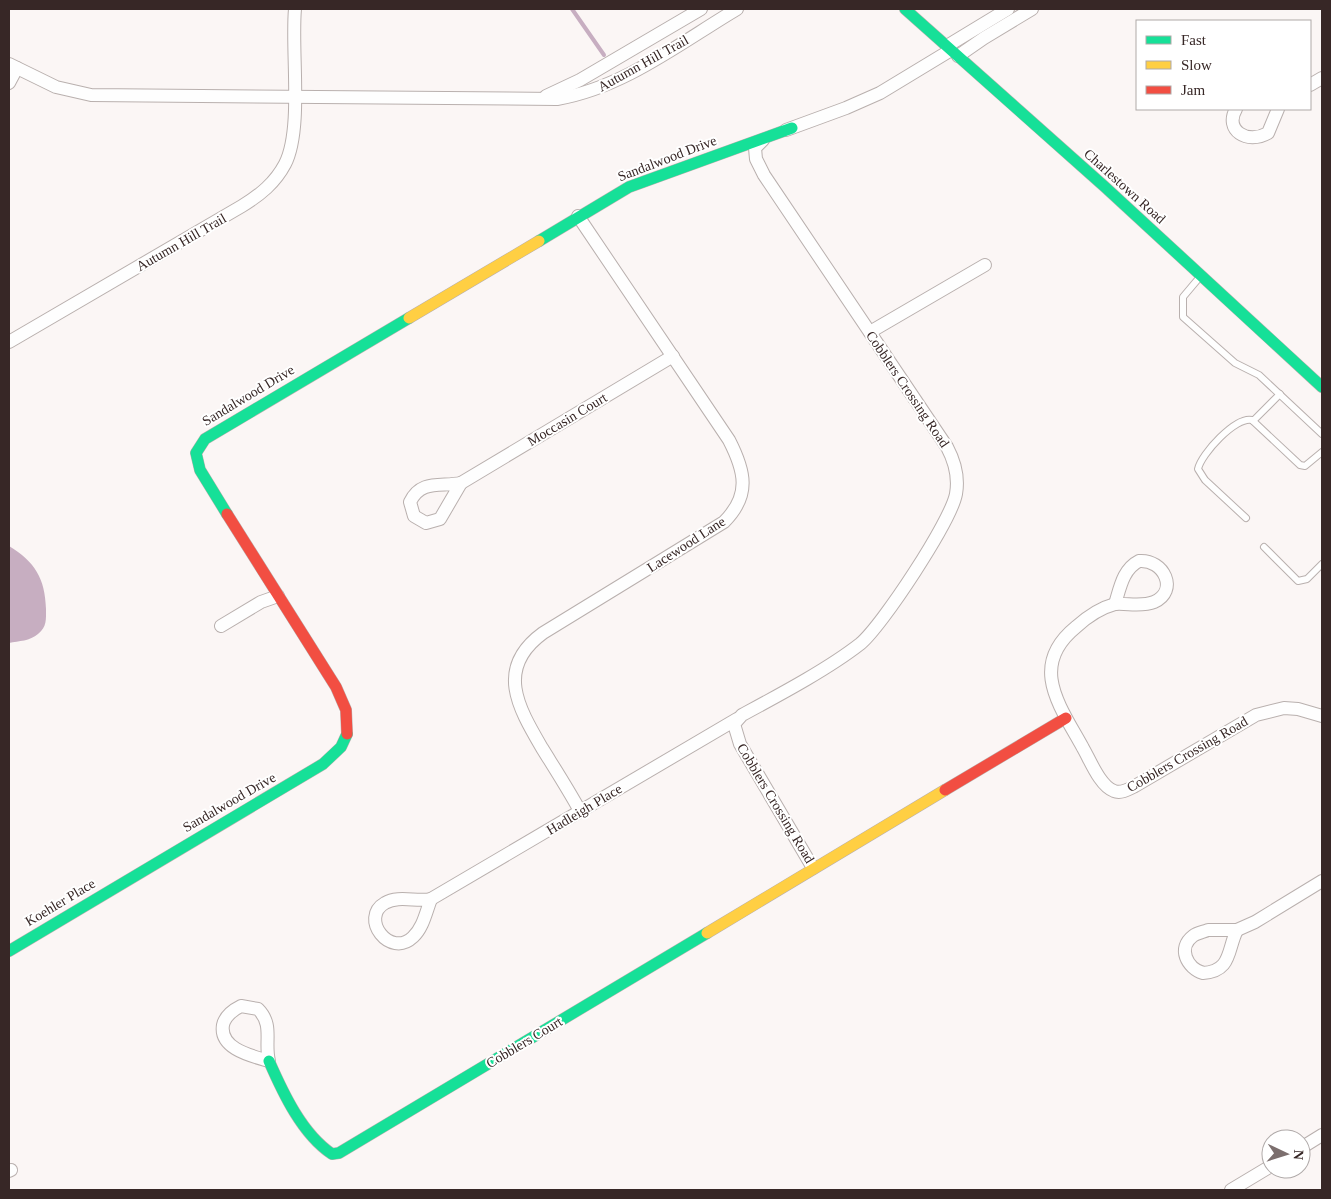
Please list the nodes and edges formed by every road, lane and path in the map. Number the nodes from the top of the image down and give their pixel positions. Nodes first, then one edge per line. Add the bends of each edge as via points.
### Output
1 (295, 9) edge
2 (701, 9) edge
3 (737, 9) edge
4 (905, 9) edge
5 (1008, 9) edge
6 (1032, 9) edge
7 (952, 51) junction
8 (13, 66) edge
9 (1322, 78) edge
10 (9, 83) edge
11 (1311, 84) edge
12 (294, 97) junction
13 (543, 98) junction
14 (1236, 110) edge
15 (1278, 110) edge
16 (792, 128) junction
17 (578, 216) junction
18 (985, 265) dead end
19 (1201, 276) junction
20 (870, 332) junction
21 (9, 342) edge
22 (673, 356) junction
23 (1322, 388) edge
24 (1280, 394) junction
25 (1253, 421) junction
26 (1322, 434) edge
27 (1322, 452) edge
28 (461, 482) dead end
29 (1246, 518) dead end
30 (1264, 547) dead end
31 (1322, 564) edge
32 (278, 596) junction
33 (1115, 604) dead end
34 (221, 626) dead end
35 (1322, 716) edge
36 (1066, 718) junction
37 (737, 719) junction
38 (580, 811) junction
39 (813, 868) junction
40 (127, 880) joint
41 (1322, 881) edge
42 (431, 899) junction
43 (1237, 930) dead end
44 (9, 951) edge
45 (268, 1062) junction
46 (1322, 1134) edge
47 (1311, 1141) edge
48 (1261, 1172) edge
49 (1231, 1190) edge

1 - 12 street
2 - 13 street, Autumn Hill Trail
3 - 13 street, Autumn Hill Trail via 609,84 581,94
4 - 7 street, Charlestown Road
5 - 7 street
6 - 7 street via 984,38
7 - 16 street, Cobblers Crossing Road via 880,93
7 - 19 street, Charlestown Road
8 - 10 street
8 - 12 street, Autumn Hill Trail via 56,87 91,95
9 - 11 street
12 - 13 street, Autumn Hill Trail
12 - 21 street, Autumn Hill Trail via 290,150 286,163 269,187
14 - 15 street via 1233,123 1237,131 1252,139 1268,133
16 - 17 street, Sandalwood Drive via 642,180
16 - 20 street, Cobblers Crossing Road via 758,143 756,159
17 - 22 street, Lacewood Lane
17 - 32 street, Sandalwood Drive via 245,414 199,446 196,461 200,470
18 - 20 street
19 - 23 street, Charlestown Road
19 - 24 lane via 1183,297 1183,317 1235,363 1259,375
20 - 37 street, Cobblers Crossing Road via 950,452 957,481 954,504 907,583 869,636 850,651
22 - 28 street, Moccasin Court
22 - 38 street, Lacewood Lane via 735,452 743,478 742,490 733,513 724,522 543,633 519,657 514,678 517,701
24 - 25 lane
24 - 26 lane
25 - 27 lane via 1300,465 1309,465
25 - 29 lane via 1243,419 1229,429 1208,452 1198,469 1205,480
30 - 31 lane via 1298,581 1307,579
32 - 34 street via 261,602
32 - 40 street, Sandalwood Drive via 347,708 347,739 323,764
33 - 36 street via 1084,620 1068,633 1055,652 1051,663 1051,686
35 - 36 street, Cobblers Crossing Road via 1291,708 1256,715 1121,792 1113,791 1102,780
36 - 39 street, Cobblers Crossing Road
37 - 38 street, Hadleigh Place
37 - 39 street, Cobblers Crossing Road via 734,724 736,735
38 - 42 street, Hadleigh Place
39 - 45 street, Cobblers Court via 339,1153 332,1154 320,1146
40 - 44 street, Koehler Place
41 - 43 street
42 - 42 street, Hadleigh Place via 385,903 376,916 378,932 390,943 405,942 417,932
45 - 45 street, Cobblers Court via 268,1024 264,1016 250,1006 234,1009 223,1023 226,1040 238,1050
46 - 47 street
48 - 49 street

